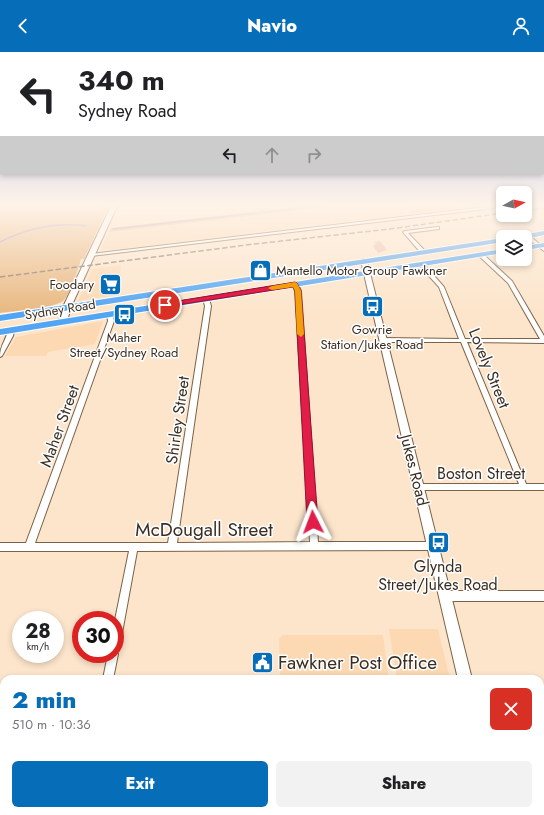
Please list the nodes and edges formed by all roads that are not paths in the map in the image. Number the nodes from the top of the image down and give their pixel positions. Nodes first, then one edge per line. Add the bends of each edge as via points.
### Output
1 (98, 240) edge
2 (220, 240) edge
3 (412, 240) edge
4 (496, 241) edge
5 (532, 241) edge
6 (542, 247) edge
7 (532, 248) edge
8 (424, 252) junction
9 (496, 252) edge
10 (481, 254) junction
11 (91, 255) junction
12 (364, 261) junction
13 (421, 264) junction
14 (367, 273) junction
15 (295, 284) junction
16 (206, 298) junction
17 (67, 307) junction
18 (110, 314) junction
19 (0, 318) edge
20 (63, 322) junction
21 (11, 330) junction
22 (0, 332) edge
23 (383, 340) junction
24 (463, 340) junction
25 (544, 341) edge
26 (0, 355) edge
27 (419, 487) junction
28 (524, 487) junction
29 (544, 487) edge
30 (134, 546) junction
31 (172, 546) junction
32 (314, 546) junction
33 (433, 546) junction
34 (0, 547) edge
35 (29, 547) junction
36 (445, 596) junction
37 (544, 596) edge
38 (121, 611) edge
39 (111, 663) edge
40 (109, 675) edge
41 (464, 675) edge

1 - 11 street
2 - 11 street
3 - 8 street
4 - 8 highway, Sydney Road
5 - 6 street
6 - 7 highway
8 - 12 highway, Sydney Road
9 - 10 highway, Sydney Road
10 - 13 highway, Sydney Road
10 - 25 street via 508,280
11 - 17 street
12 - 14 street, Jukes Road
12 - 17 highway, Sydney Road
13 - 14 highway, Sydney Road
13 - 24 street, Lovely Street via 441,287
14 - 15 highway, Sydney Road
14 - 23 street, Jukes Road
15 - 16 highway, Sydney Road
15 - 32 street via 298,291
16 - 18 highway, Sydney Road
16 - 31 street, Shirley Street via 208,306
17 - 19 highway, Sydney Road
17 - 20 street
18 - 20 highway, Sydney Road
18 - 35 street, Maher Street via 111,321
20 - 21 highway, Sydney Road
21 - 22 highway, Sydney Road
21 - 26 street
23 - 24 street
23 - 27 street, Jukes Road
24 - 25 street
24 - 28 street, Lovely Street
27 - 28 street, Boston Street
27 - 33 street, Jukes Road
28 - 29 street, Boston Street
30 - 31 street, McDougall Street
30 - 35 street, McDougall Street
30 - 38 street
31 - 32 street, McDougall Street
32 - 33 street, McDougall Street
33 - 36 street, Jukes Road
34 - 35 street, McDougall Street
36 - 37 street
36 - 41 street, Jukes Road
39 - 40 street

